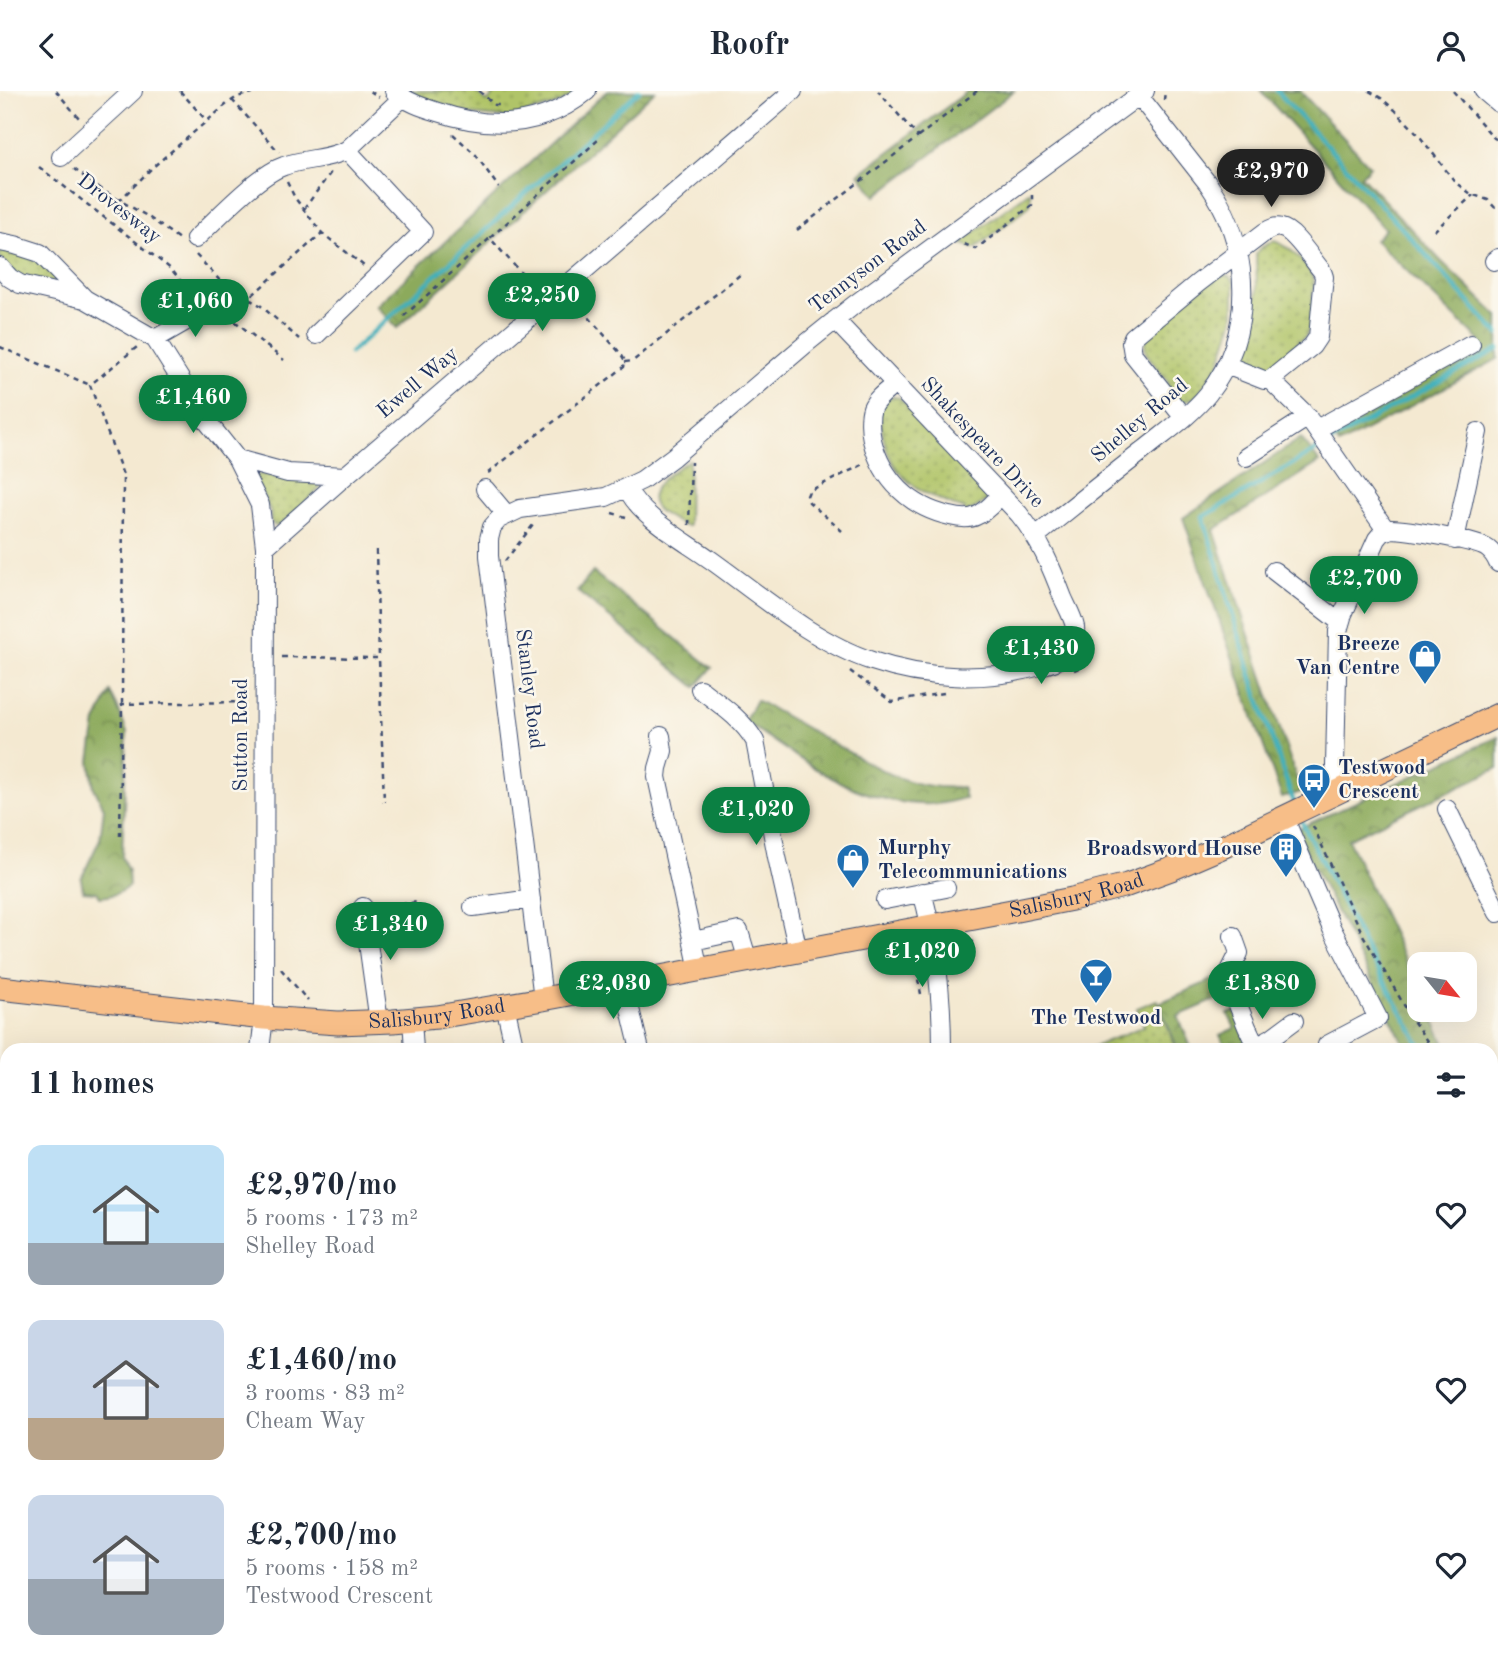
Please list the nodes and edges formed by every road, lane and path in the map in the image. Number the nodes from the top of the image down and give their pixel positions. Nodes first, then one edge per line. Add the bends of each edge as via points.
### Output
1 (56, 91) edge
2 (133, 91) edge
3 (180, 91) edge
4 (260, 91) edge
5 (370, 91) edge
6 (480, 91) edge
7 (587, 91) edge
8 (793, 91) edge
9 (878, 91) edge
10 (977, 91) edge
11 (1165, 91) edge
12 (1369, 91) edge
13 (1381, 91) edge
14 (1453, 91) edge
15 (1484, 91) edge
16 (1142, 93) edge
17 (1378, 96) junction
18 (397, 98) edge
19 (232, 100) junction
20 (1498, 103) edge
21 (502, 106) dead end
22 (1164, 109) dead end
23 (207, 121) junction
24 (90, 131) junction
25 (449, 131) dead end
26 (918, 137) junction
27 (599, 139) dead end
28 (1498, 140) edge
29 (348, 150) junction
30 (61, 157) dead end
31 (286, 165) junction
32 (39, 167) dead end
33 (499, 188) dead end
34 (1032, 188) dead end
35 (1473, 195) junction
36 (118, 201) dead end
37 (304, 209) junction
38 (1498, 211) edge
39 (797, 230) dead end
40 (1434, 231) dead end
41 (322, 233) junction
42 (490, 238) junction
43 (195, 239) dead end
44 (0, 242) edge
45 (958, 242) dead end
46 (1239, 251) junction
47 (0, 267) edge
48 (741, 274) dead end
49 (377, 278) junction
50 (564, 289) junction
51 (85, 299) junction
52 (248, 299) dead end
53 (547, 303) junction
54 (210, 307) junction
55 (404, 316) dead end
56 (835, 320) junction
57 (316, 335) dead end
58 (153, 338) junction
59 (1471, 344) dead end
60 (0, 347) edge
61 (284, 360) dead end
62 (625, 362) junction
63 (1226, 365) junction
64 (1270, 380) junction
65 (895, 384) junction
66 (90, 385) junction
67 (1184, 418) junction
68 (1312, 423) junction
69 (1478, 432) dead end
70 (691, 456) dead end
71 (878, 457) junction
72 (1246, 457) dead end
73 (237, 459) junction
74 (345, 476) junction
75 (484, 483) joint
76 (626, 488) junction
77 (1002, 495) junction
78 (506, 514) junction
79 (1386, 530) junction
80 (689, 531) dead end
81 (842, 531) dead end
82 (1036, 535) junction
83 (1455, 540) junction
84 (265, 547) junction
85 (376, 550) dead end
86 (1498, 563) edge
87 (1274, 571) dead end
88 (1340, 622) junction
89 (265, 657) junction
90 (379, 658) junction
91 (850, 671) dead end
92 (700, 689) dead end
93 (949, 692) dead end
94 (264, 702) junction
95 (122, 704) junction
96 (1498, 715) edge
97 (661, 736) dead end
98 (1344, 788) junction
99 (384, 802) dead end
100 (1304, 807) junction
101 (1447, 809) dead end
102 (1283, 817) junction
103 (120, 836) dead end
104 (946, 888) dead end
105 (922, 893) junction
106 (531, 899) junction
107 (885, 900) dead end
108 (417, 902) dead end
109 (473, 907) dead end
110 (363, 908) joint
111 (1498, 913) edge
112 (932, 925) junction
113 (907, 930) junction
114 (1233, 936) dead end
115 (976, 939) dead end
116 (693, 941) junction
117 (798, 951) junction
118 (748, 961) junction
119 (938, 962) junction
120 (278, 964) dead end
121 (699, 970) junction
122 (624, 984) junction
123 (0, 988) edge
124 (543, 999) junction
125 (923, 1000) dead end
126 (505, 1005) junction
127 (264, 1018) junction
128 (412, 1019) junction
129 (1294, 1021) dead end
130 (312, 1022) junction
131 (379, 1022) junction
132 (261, 1043) edge
133 (414, 1043) edge
134 (513, 1043) edge
135 (638, 1043) edge
136 (942, 1043) edge
137 (1251, 1043) edge
138 (1262, 1043) edge
139 (1331, 1043) edge
140 (1428, 1043) edge

1 - 24 path
2 - 24 street
3 - 23 path
4 - 19 path
5 - 18 path
6 - 21 path
7 - 18 street via 548,116 518,123 456,118
8 - 50 street, Ewell Way
9 - 26 path
10 - 26 path
11 - 22 path
12 - 17 path
13 - 17 path
14 - 28 path
15 - 20 street
16 - 46 street, Shelley Road via 1218,198
16 - 56 street, Tennyson Road
17 - 35 path
18 - 29 street
19 - 23 path
19 - 31 path
23 - 36 path
24 - 30 street
25 - 33 path via 476,155
26 - 39 path
27 - 42 path
29 - 31 street
29 - 37 path
29 - 49 street via 423,232
31 - 37 path via 290,188
31 - 43 street via 258,181
32 - 54 path, Drovesway via 171,269
34 - 45 path via 1032,205 976,249
35 - 38 path via 1488,200
35 - 40 path
37 - 41 path
41 - 49 path
41 - 52 path
42 - 53 path
42 - 55 path
44 - 51 street via 40,253
46 - 63 street, Shelley Road via 1242,300 1234,348
46 - 64 street via 1279,227 1296,239 1324,277 1318,337
46 - 67 street via 1131,342 1133,354
47 - 51 street via 20,284
48 - 62 path via 633,361
49 - 57 street
50 - 53 street, Ewell Way
50 - 62 path
51 - 58 street
53 - 74 street, Ewell Way
54 - 58 street
54 - 61 path, Drovesway
56 - 65 street, Shakespeare Drive
56 - 76 street, Tennyson Road via 673,457
58 - 66 path
58 - 73 street, Sutton Road
59 - 68 street
60 - 66 path
62 - 75 path via 620,371
63 - 64 street
63 - 67 street, Shelley Road via 1207,395
64 - 68 street
65 - 71 street via 873,406 871,434
65 - 77 street, Shakespeare Drive
66 - 95 path via 123,475
67 - 82 street, Shelley Road
68 - 72 street
68 - 79 street
69 - 83 street
70 - 80 path
71 - 77 street via 897,489 935,513 977,516
71 - 81 path via 809,491 808,502
73 - 74 street via 288,473
73 - 84 street, Sutton Road via 260,505
74 - 84 street, Ewell Way
75 - 78 street
76 - 78 street via 606,497
76 - 82 street, Shakespeare Drive via 650,516 819,636 871,661 942,676 1014,672 1055,661 1068,652 1074,623
77 - 82 street, Shakespeare Drive
78 - 106 street, Stanley Road via 492,527 489,557
79 - 83 street
79 - 88 street via 1373,547
83 - 86 street via 1487,548
84 - 89 street, Sutton Road
85 - 90 path
87 - 88 street
88 - 98 street via 1335,766
89 - 90 path
89 - 94 street, Sutton Road
90 - 99 path
91 - 93 path via 892,702
92 - 117 street via 738,719 755,741
94 - 95 path
94 - 127 street, Sutton Road
95 - 103 path
96 - 98 main road, Salisbury Road
97 - 116 street via 657,777
98 - 100 main road, Salisbury Road
100 - 102 main road, Salisbury Road
100 - 140 path via 1363,935
101 - 111 street
102 - 112 main road, Salisbury Road via 1126,885
102 - 139 street via 1332,929 1378,1018
104 - 105 street
105 - 107 street
105 - 112 street
106 - 109 street
106 - 124 street, Stanley Road
108 - 110 path
110 - 131 street
112 - 113 main road, Salisbury Road
112 - 119 street
113 - 117 main road, Salisbury Road
113 - 125 path
114 - 137 street via 1239,953 1228,981
115 - 119 path
116 - 118 street via 739,931
116 - 121 street
117 - 118 main road, Salisbury Road
118 - 121 main road, Salisbury Road
119 - 136 street
120 - 130 path via 313,1007
121 - 122 main road, Salisbury Road
122 - 124 main road, Salisbury Road
122 - 135 street
123 - 127 main road, Salisbury Road
124 - 126 main road, Salisbury Road
126 - 128 main road, Salisbury Road
126 - 134 street
127 - 130 main road, Salisbury Road
127 - 132 street, Sutton Road
128 - 131 main road, Salisbury Road
128 - 133 street
129 - 138 street
130 - 131 main road, Salisbury Road

